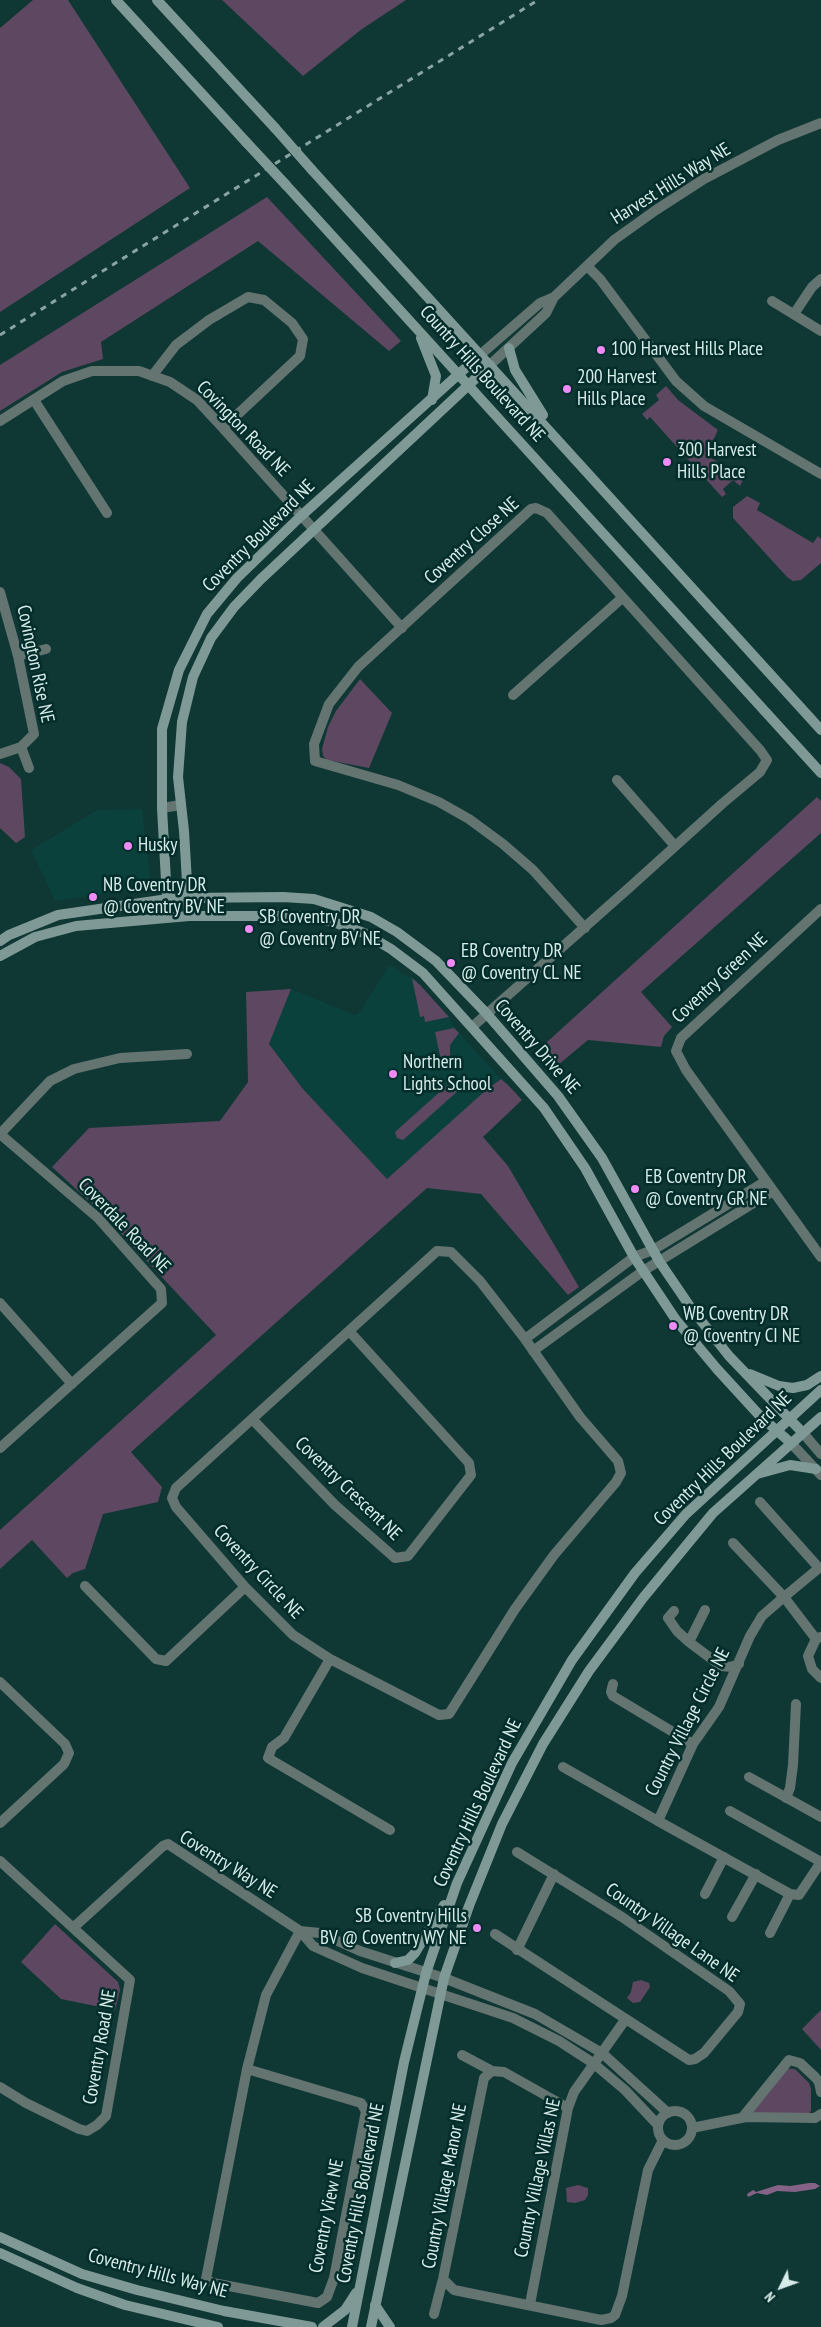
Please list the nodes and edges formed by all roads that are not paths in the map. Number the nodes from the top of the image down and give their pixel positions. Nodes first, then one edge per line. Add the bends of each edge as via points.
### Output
1 (116, 0) edge
2 (157, 0) edge
3 (821, 123) edge
4 (588, 266) junction
5 (821, 279) edge
6 (554, 297) junction
7 (772, 301) dead end
8 (794, 314) junction
9 (416, 328) junction
10 (821, 331) edge
11 (509, 348) junction
12 (480, 355) junction
13 (490, 365) junction
14 (152, 376) junction
15 (460, 376) junction
16 (469, 386) junction
17 (34, 400) junction
18 (432, 400) junction
19 (0, 421) edge
20 (223, 428) junction
21 (563, 445) junction
22 (821, 474) edge
23 (107, 513) dead end
24 (301, 516) junction
25 (313, 530) junction
26 (0, 592) edge
27 (622, 598) junction
28 (402, 628) junction
29 (46, 649) dead end
30 (18, 656) junction
31 (513, 694) dead end
32 (821, 730) edge
33 (21, 747) junction
34 (0, 754) edge
35 (28, 768) dead end
36 (821, 773) edge
37 (617, 780) dead end
38 (181, 805) junction
39 (162, 808) junction
40 (676, 846) junction
41 (188, 898) junction
42 (168, 899) junction
43 (821, 909) edge
44 (75, 913) junction
45 (189, 916) junction
46 (168, 917) junction
47 (76, 926) junction
48 (585, 928) junction
49 (0, 941) edge
50 (0, 956) edge
51 (487, 1014) junction
52 (472, 1028) junction
53 (186, 1054) dead end
54 (0, 1134) edge
55 (766, 1181) junction
56 (773, 1191) junction
57 (653, 1250) junction
58 (634, 1257) junction
59 (821, 1257) edge
60 (659, 1261) junction
61 (643, 1271) junction
62 (0, 1303) edge
63 (350, 1332) junction
64 (525, 1339) junction
65 (533, 1351) junction
66 (745, 1372) junction
67 (821, 1376) edge
68 (72, 1384) junction
69 (821, 1390) edge
70 (821, 1417) edge
71 (790, 1419) junction
72 (253, 1420) junction
73 (777, 1432) junction
74 (803, 1433) junction
75 (792, 1443) junction
76 (0, 1448) edge
77 (821, 1454) edge
78 (819, 1472) edge
79 (754, 1475) junction
80 (760, 1502) dead end
81 (733, 1543) dead end
82 (85, 1586) dead end
83 (245, 1588) junction
84 (784, 1597) junction
85 (705, 1610) dead end
86 (674, 1611) dead end
87 (819, 1638) edge
88 (689, 1642) junction
89 (330, 1659) junction
90 (739, 1664) junction
91 (821, 1678) edge
92 (0, 1682) edge
93 (613, 1684) dead end
94 (796, 1704) dead end
95 (693, 1744) junction
96 (562, 1767) dead end
97 (748, 1778) dead end
98 (786, 1798) junction
99 (730, 1811) dead end
100 (821, 1817) edge
101 (658, 1820) junction
102 (0, 1823) edge
103 (390, 1830) dead end
104 (517, 1852) dead end
105 (724, 1857) junction
106 (0, 1861) edge
107 (821, 1862) edge
108 (554, 1874) junction
109 (756, 1874) junction
110 (458, 1883) junction
111 (705, 1894) dead end
112 (790, 1894) junction
113 (732, 1917) dead end
114 (74, 1927) junction
115 (300, 1931) junction
116 (770, 1932) dead end
117 (495, 1934) dead end
118 (517, 1950) junction
119 (395, 1963) junction
120 (426, 1973) junction
121 (444, 1978) junction
122 (422, 1989) junction
123 (440, 1995) junction
124 (625, 2020) junction
125 (602, 2053) junction
126 (462, 2055) dead end
127 (593, 2063) junction
128 (247, 2069) junction
129 (492, 2071) junction
130 (0, 2087) edge
131 (821, 2092) edge
132 (568, 2108) junction
133 (668, 2113) junction
134 (821, 2114) edge
135 (742, 2118) junction
136 (658, 2125) junction
137 (692, 2128) junction
138 (663, 2140) junction
139 (0, 2237) edge
140 (0, 2253) edge
141 (443, 2279) junction
142 (360, 2288) junction
143 (530, 2304) junction
144 (375, 2305) junction
145 (434, 2314) dead end
146 (218, 2327) edge
147 (312, 2327) edge
148 (324, 2327) edge
149 (352, 2327) edge
150 (370, 2327) edge
151 (390, 2327) edge

1 - 9 street, Country Hills Boulevard NE, bridge
2 - 12 street, Country Hills Boulevard NE, bridge
3 - 4 street, Harvest Hills Way NE via 778,140 704,179 614,240
4 - 6 street, Harvest Hills Way NE
4 - 22 street via 676,381 704,406
5 - 8 street
6 - 11 street, Harvest Hills Way NE via 546,313
6 - 12 street, Harvest Hills Way NE via 540,303
7 - 8 street
8 - 10 street
9 - 15 street, Country Hills Boulevard NE
9 - 18 street via 436,376
11 - 13 street, Harvest Hills Way NE
11 - 21 street via 515,370
12 - 13 street, Country Hills Boulevard NE
12 - 15 street, Coventry Boulevard NE
13 - 16 street, Coventry Boulevard NE
13 - 21 street, Country Hills Boulevard NE
14 - 17 street, Covington Road NE via 139,371 92,371 63,382
14 - 20 street, Covington Road NE via 170,382 197,400
14 - 20 street via 176,345 209,320 248,298 264,300 292,323 303,339 300,356
15 - 16 street, Country Hills Boulevard NE
15 - 18 street, Coventry Boulevard NE
16 - 25 street, Coventry Boulevard NE
16 - 36 street, Country Hills Boulevard NE
17 - 19 street, Covington Road NE
17 - 23 street
18 - 24 street, Coventry Boulevard NE
20 - 24 street, Covington Road NE
21 - 32 street, Country Hills Boulevard NE
24 - 25 street, Covington Road NE
24 - 39 street, Coventry Boulevard NE via 236,578 207,614 178,670 162,728
25 - 28 street, Covington Road NE
25 - 38 street, Coventry Boulevard NE via 234,607 211,638 193,677 182,722 178,777
26 - 30 street, Covington Rise NE
27 - 28 street, Coventry Close NE via 547,513 536,508 531,509
27 - 31 street
27 - 40 street, Coventry Close NE via 767,760 760,772
28 - 48 street, Coventry Close NE via 358,667 329,704 314,744 315,761 398,785 469,819 533,870
29 - 30 street
30 - 33 street, Covington Rise NE via 34,734
33 - 34 street, Covington Rise NE
33 - 35 street
37 - 40 street
38 - 39 street
38 - 41 street, Coventry Boulevard NE
39 - 42 street, Coventry Boulevard NE
40 - 48 street, Coventry Close NE
41 - 42 street, Coventry Drive NE
41 - 45 street, Coventry Boulevard NE
41 - 51 street, Coventry Drive NE via 314,899 371,917 436,961
42 - 44 street, Coventry Drive NE
42 - 46 street, Coventry Boulevard NE
43 - 55 street, Coventry Green NE via 681,1038 676,1051 686,1070
44 - 47 street
44 - 49 street, Coventry Drive NE via 58,915
45 - 46 street, Coventry Drive NE
45 - 52 street, Coventry Drive NE via 310,916 355,930 391,949 422,973
46 - 47 street, Coventry Drive NE
47 - 50 street, Coventry Drive NE via 35,937
48 - 51 street, Coventry Close NE
51 - 52 street, Coventry Close NE
51 - 57 street, Coventry Drive NE via 558,1096 602,1158
52 - 58 street, Coventry Drive NE via 544,1108 585,1168
53 - 54 street via 120,1058 74,1069 50,1081
54 - 68 street, Coverdale Road NE via 98,1218 161,1290 162,1303
55 - 56 street, Coventry Green NE
55 - 57 street
56 - 59 street, Coventry Green NE
56 - 60 street
57 - 58 street
57 - 60 street, Coventry Drive NE
58 - 61 street, Coventry Drive NE
58 - 64 street
60 - 61 street
60 - 66 street, Coventry Drive NE via 691,1308
61 - 65 street
61 - 73 street, Coventry Drive NE via 676,1320 716,1369
62 - 68 street
63 - 64 street, Coventry Circle NE via 437,1251 451,1252 480,1281
63 - 72 street, Coventry Circle NE
63 - 72 street, Coventry Crescent NE via 469,1462 471,1475 408,1556 395,1558 388,1552 335,1505
64 - 65 street, Coventry Circle NE
65 - 89 street, Coventry Circle NE via 580,1416 618,1461 621,1473 616,1482 554,1556 491,1645 449,1714 439,1715
66 - 67 street via 779,1386 793,1388 807,1385
66 - 71 street, Coventry Drive NE
68 - 76 street, Coverdale Road NE
69 - 71 street, Coventry Hills Boulevard NE
70 - 74 street, Coventry Hills Boulevard NE
71 - 73 street, Coventry Hills Boulevard NE
71 - 74 street, Coventry Drive NE
72 - 83 street, Coventry Circle NE via 176,1488 172,1498 176,1507
73 - 75 street, Coventry Drive NE
73 - 110 street, Coventry Hills Boulevard NE via 686,1514 635,1573 572,1660 512,1763
74 - 75 street, Coventry Hills Boulevard NE
74 - 77 street
75 - 78 street
75 - 79 street, Coventry Hills Boulevard NE
78 - 79 street via 790,1465
79 - 121 street, Coventry Hills Boulevard NE via 713,1513 643,1598 589,1671 542,1744 502,1824
80 - 84 street, Country Village Circle NE via 818,1568
81 - 84 street
82 - 83 street via 156,1659 166,1661
83 - 89 street, Coventry Circle NE via 293,1636
84 - 87 street
84 - 90 street, Country Village Circle NE via 762,1616
85 - 88 street
86 - 88 street via 668,1618
87 - 91 street via 808,1656 812,1669
88 - 90 street via 721,1666
89 - 103 street via 284,1738 272,1747 268,1758
90 - 95 street, Country Village Circle NE via 719,1707
92 - 102 street via 65,1744 69,1753 64,1764
93 - 95 street via 613,1696
94 - 98 street via 793,1765
95 - 101 street, Country Village Circle NE
96 - 101 street
97 - 98 street
98 - 100 street
99 - 107 street
101 - 105 street, Country Village Circle NE
104 - 108 street, Country Village Lane NE
105 - 109 street, Country Village Circle NE
105 - 111 street
106 - 114 street, Coventry Road NE
107 - 112 street via 799,1894
108 - 118 street
108 - 124 street, Country Village Lane NE via 678,1954 729,1991 740,2004 738,2012 704,2053 689,2060
109 - 112 street, Country Village Circle NE
109 - 113 street
110 - 119 street via 415,1953 408,1960
110 - 120 street, Coventry Hills Boulevard NE
112 - 116 street
114 - 115 street, Coventry Way NE via 168,1844
114 - 130 street, Coventry Road NE via 130,1980 106,2116 87,2131 79,2129
115 - 119 street, Coventry Way NE via 320,1933
115 - 122 street, Coventry Way NE via 313,1946
115 - 128 street, Coventry View NE via 266,1995
117 - 118 street, Country Village Lane NE
118 - 124 street, Country Village Lane NE
119 - 120 street, Coventry Way NE
120 - 121 street, Coventry Way NE
120 - 122 street, Coventry Hills Boulevard NE
121 - 123 street, Coventry Hills Boulevard NE
121 - 125 street, Coventry Way NE via 535,2014
122 - 123 street, Coventry Way NE
122 - 142 street, Coventry Hills Boulevard NE via 404,2062
123 - 127 street, Coventry Way NE via 513,2018 559,2041
123 - 144 street, Coventry Hills Boulevard NE
124 - 125 street
125 - 127 street, Country Village Villas NE
125 - 133 street, Coventry Way NE
126 - 129 street
127 - 132 street, Country Village Villas NE via 574,2092
127 - 136 street, Coventry Way NE via 625,2090
128 - 128 street, Coventry View NE via 206,2279 318,2303 326,2297 334,2278 366,2111 360,2103
129 - 132 street via 504,2072
129 - 141 street, Country Village Manor NE via 484,2078
131 - 135 street via 815,2077 800,2063 789,2060
132 - 143 street, Country Village Villas NE
133 - 136 street
133 - 137 street via 684,2114
134 - 135 street via 815,2118
135 - 137 street
136 - 138 street via 659,2136
137 - 138 street via 688,2139 679,2145 667,2144
138 - 143 street, Country Village Manor NE via 648,2170 622,2296 615,2315 601,2320
139 - 147 street, Coventry Hills Way NE via 82,2274 137,2290 224,2311
140 - 146 street, Coventry Hills Way NE via 77,2288 125,2305
141 - 143 street, Country Village Manor NE via 454,2290
141 - 145 street
142 - 148 street via 344,2310
142 - 149 street, Coventry Hills Boulevard NE
144 - 150 street, Coventry Hills Boulevard NE
144 - 151 street

